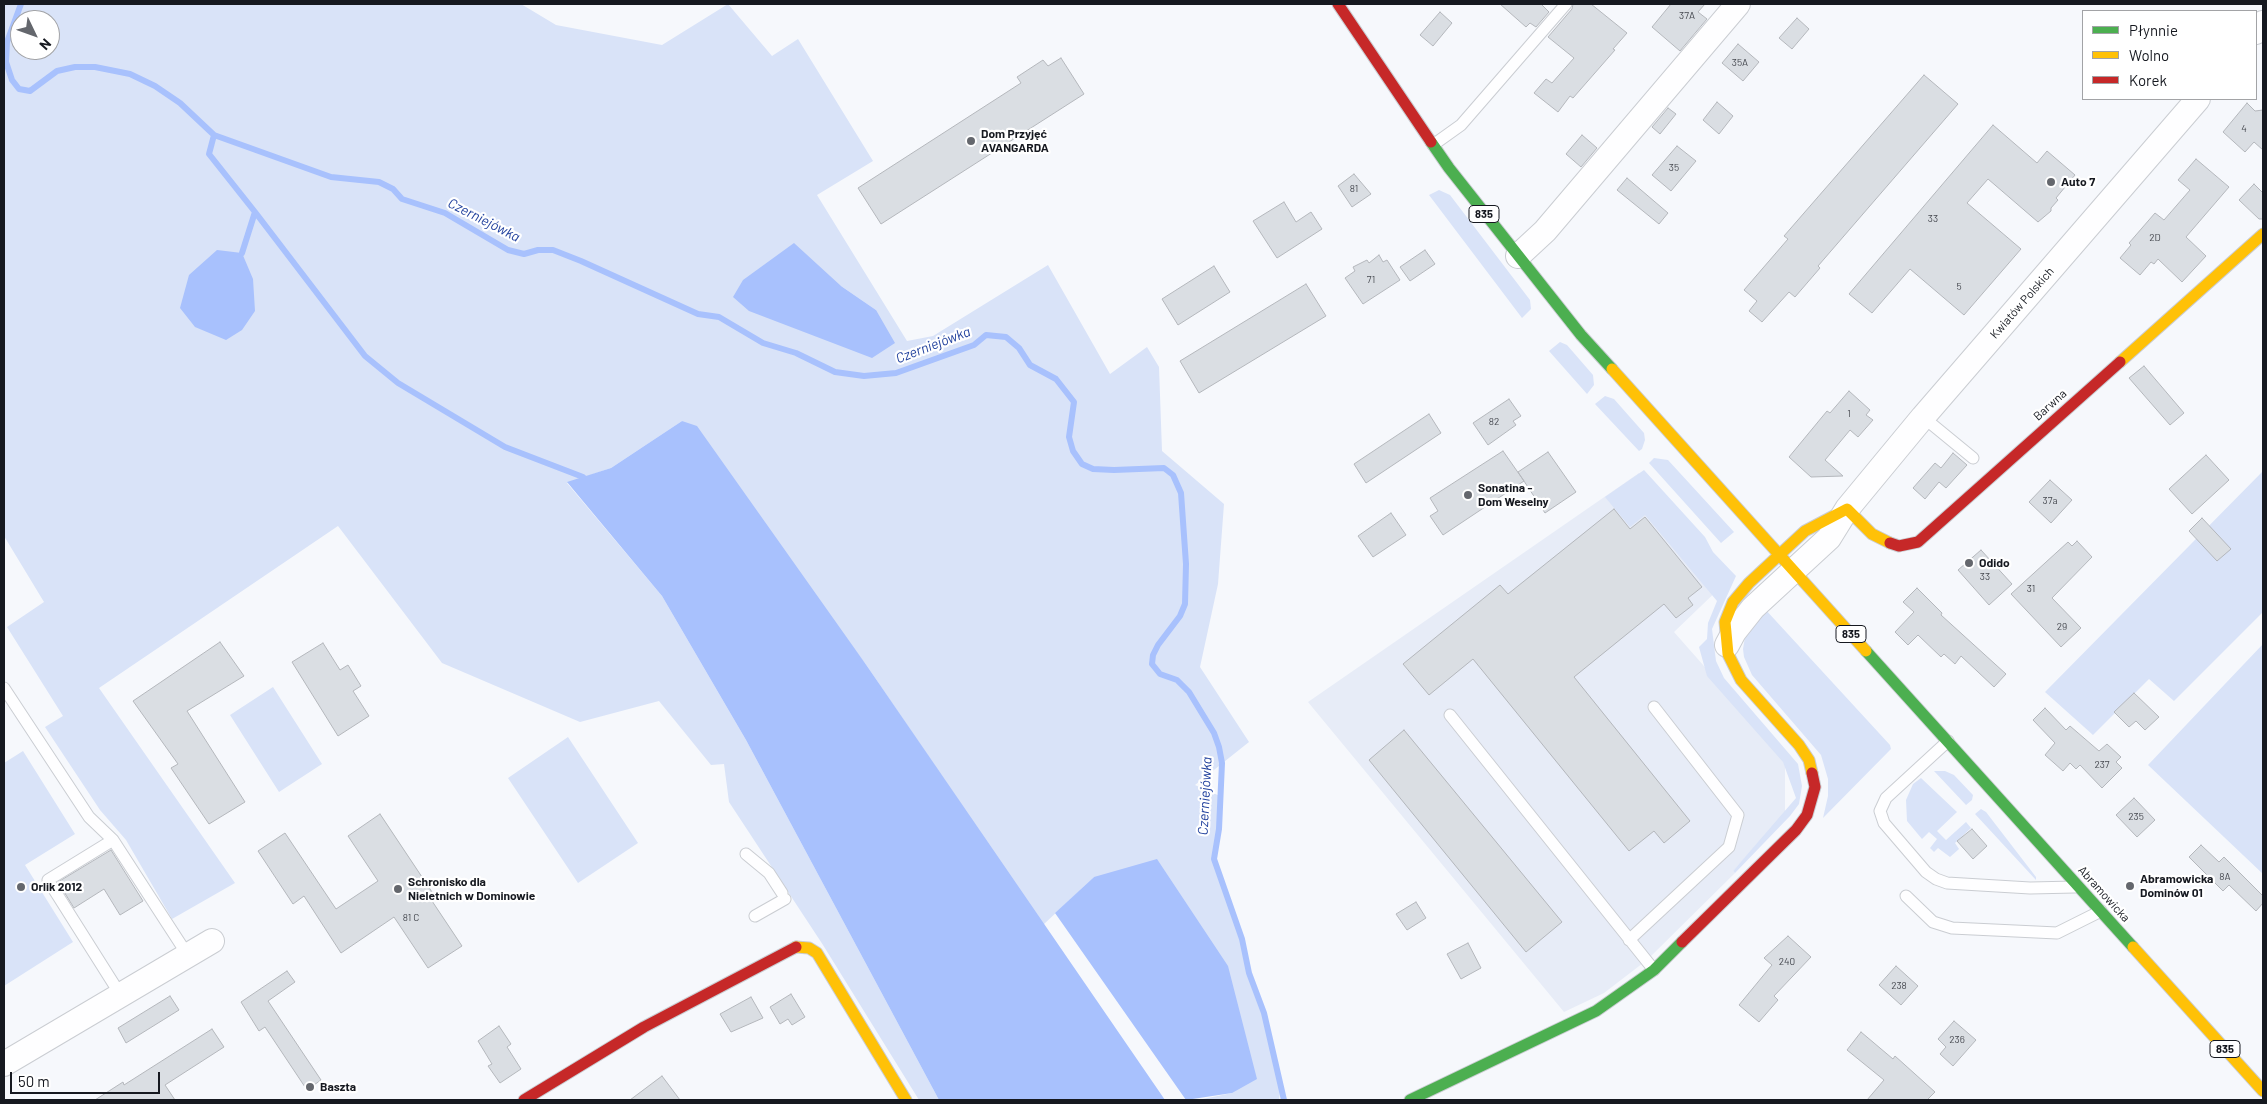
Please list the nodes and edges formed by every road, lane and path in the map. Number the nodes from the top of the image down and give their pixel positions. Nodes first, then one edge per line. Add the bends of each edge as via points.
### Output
1 (1338, 4) edge
2 (1566, 4) edge
3 (1738, 4) edge
4 (2197, 100) edge
5 (1433, 145) junction
6 (2263, 234) edge
7 (1518, 256) junction
8 (1924, 417) junction
9 (1973, 458) dead end
10 (1848, 508) junction
11 (1786, 563) junction
12 (1727, 645) joint
13 (4, 688) edge
14 (1654, 707) dead end
15 (1450, 714) dead end
16 (1948, 740) junction
17 (113, 840) junction
18 (746, 854) dead end
19 (2080, 887) junction
20 (1906, 896) dead end
21 (2101, 911) junction
22 (755, 916) dead end
23 (1629, 940) junction
24 (212, 941) dead end
25 (187, 954) junction
26 (1654, 970) junction
27 (120, 994) junction
28 (4, 1064) edge
29 (2263, 1091) edge
30 (524, 1100) edge
31 (906, 1100) edge
32 (1410, 1100) edge

1 - 5 street, 835
2 - 5 lane via 1461,125
3 - 7 street via 1545,231
4 - 8 street, Kwiatów Polskich
5 - 7 street, 835
6 - 10 street, Barwna via 1918,542 1899,546 1881,540
7 - 11 street, 835 via 1588,342
8 - 9 lane
8 - 10 street, Kwiatów Polskich
10 - 11 street, Kwiatów Polskich via 1829,538
11 - 12 street, Kwiatów Polskich
11 - 16 street, Abramowicka / 835
12 - 26 street via 1730,660 1741,680 1805,753 1814,773 1814,796 1807,815 1796,830
13 - 17 lane via 89,817
14 - 23 lane via 1738,815 1729,847
15 - 23 lane
16 - 19 street, Abramowicka / 835
16 - 19 lane via 1886,798 1880,811 1884,823 1926,872 1947,882 2037,889
17 - 25 lane
17 - 27 lane via 48,880
18 - 22 lane via 769,873 783,896
19 - 21 street, Abramowicka / 835
20 - 21 lane via 1932,922 1971,929 2057,933
21 - 29 street, Abramowicka / 835
23 - 26 lane
24 - 25 street
25 - 27 street
26 - 32 street via 1596,1011
27 - 28 street
30 - 31 street via 617,1042 796,946 817,953

